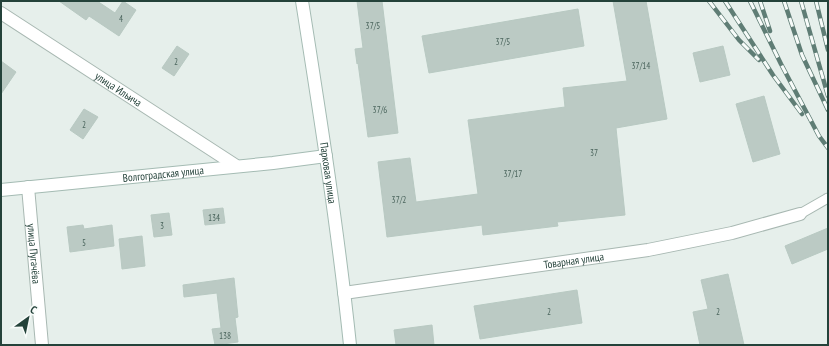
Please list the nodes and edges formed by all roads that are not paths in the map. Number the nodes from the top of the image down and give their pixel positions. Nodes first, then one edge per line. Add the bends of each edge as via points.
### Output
1 (302, 1) edge
2 (1, 14) edge
3 (326, 156) junction
4 (235, 166) junction
5 (28, 187) junction
6 (1, 190) edge
7 (828, 198) edge
8 (800, 214) joint
9 (344, 293) junction
10 (42, 345) edge
11 (350, 345) edge

1 - 3 street, Парковая улица
2 - 4 street, улица Ильича
3 - 4 street, Волгоградская улица
3 - 9 street, Парковая улица
4 - 5 street, Волгоградская улица
5 - 6 street, Волгоградская улица
5 - 10 street, улица Пугачёва
7 - 8 lane
8 - 9 street, Товарная улица via 732,233 648,250
9 - 11 street, Парковая улица

